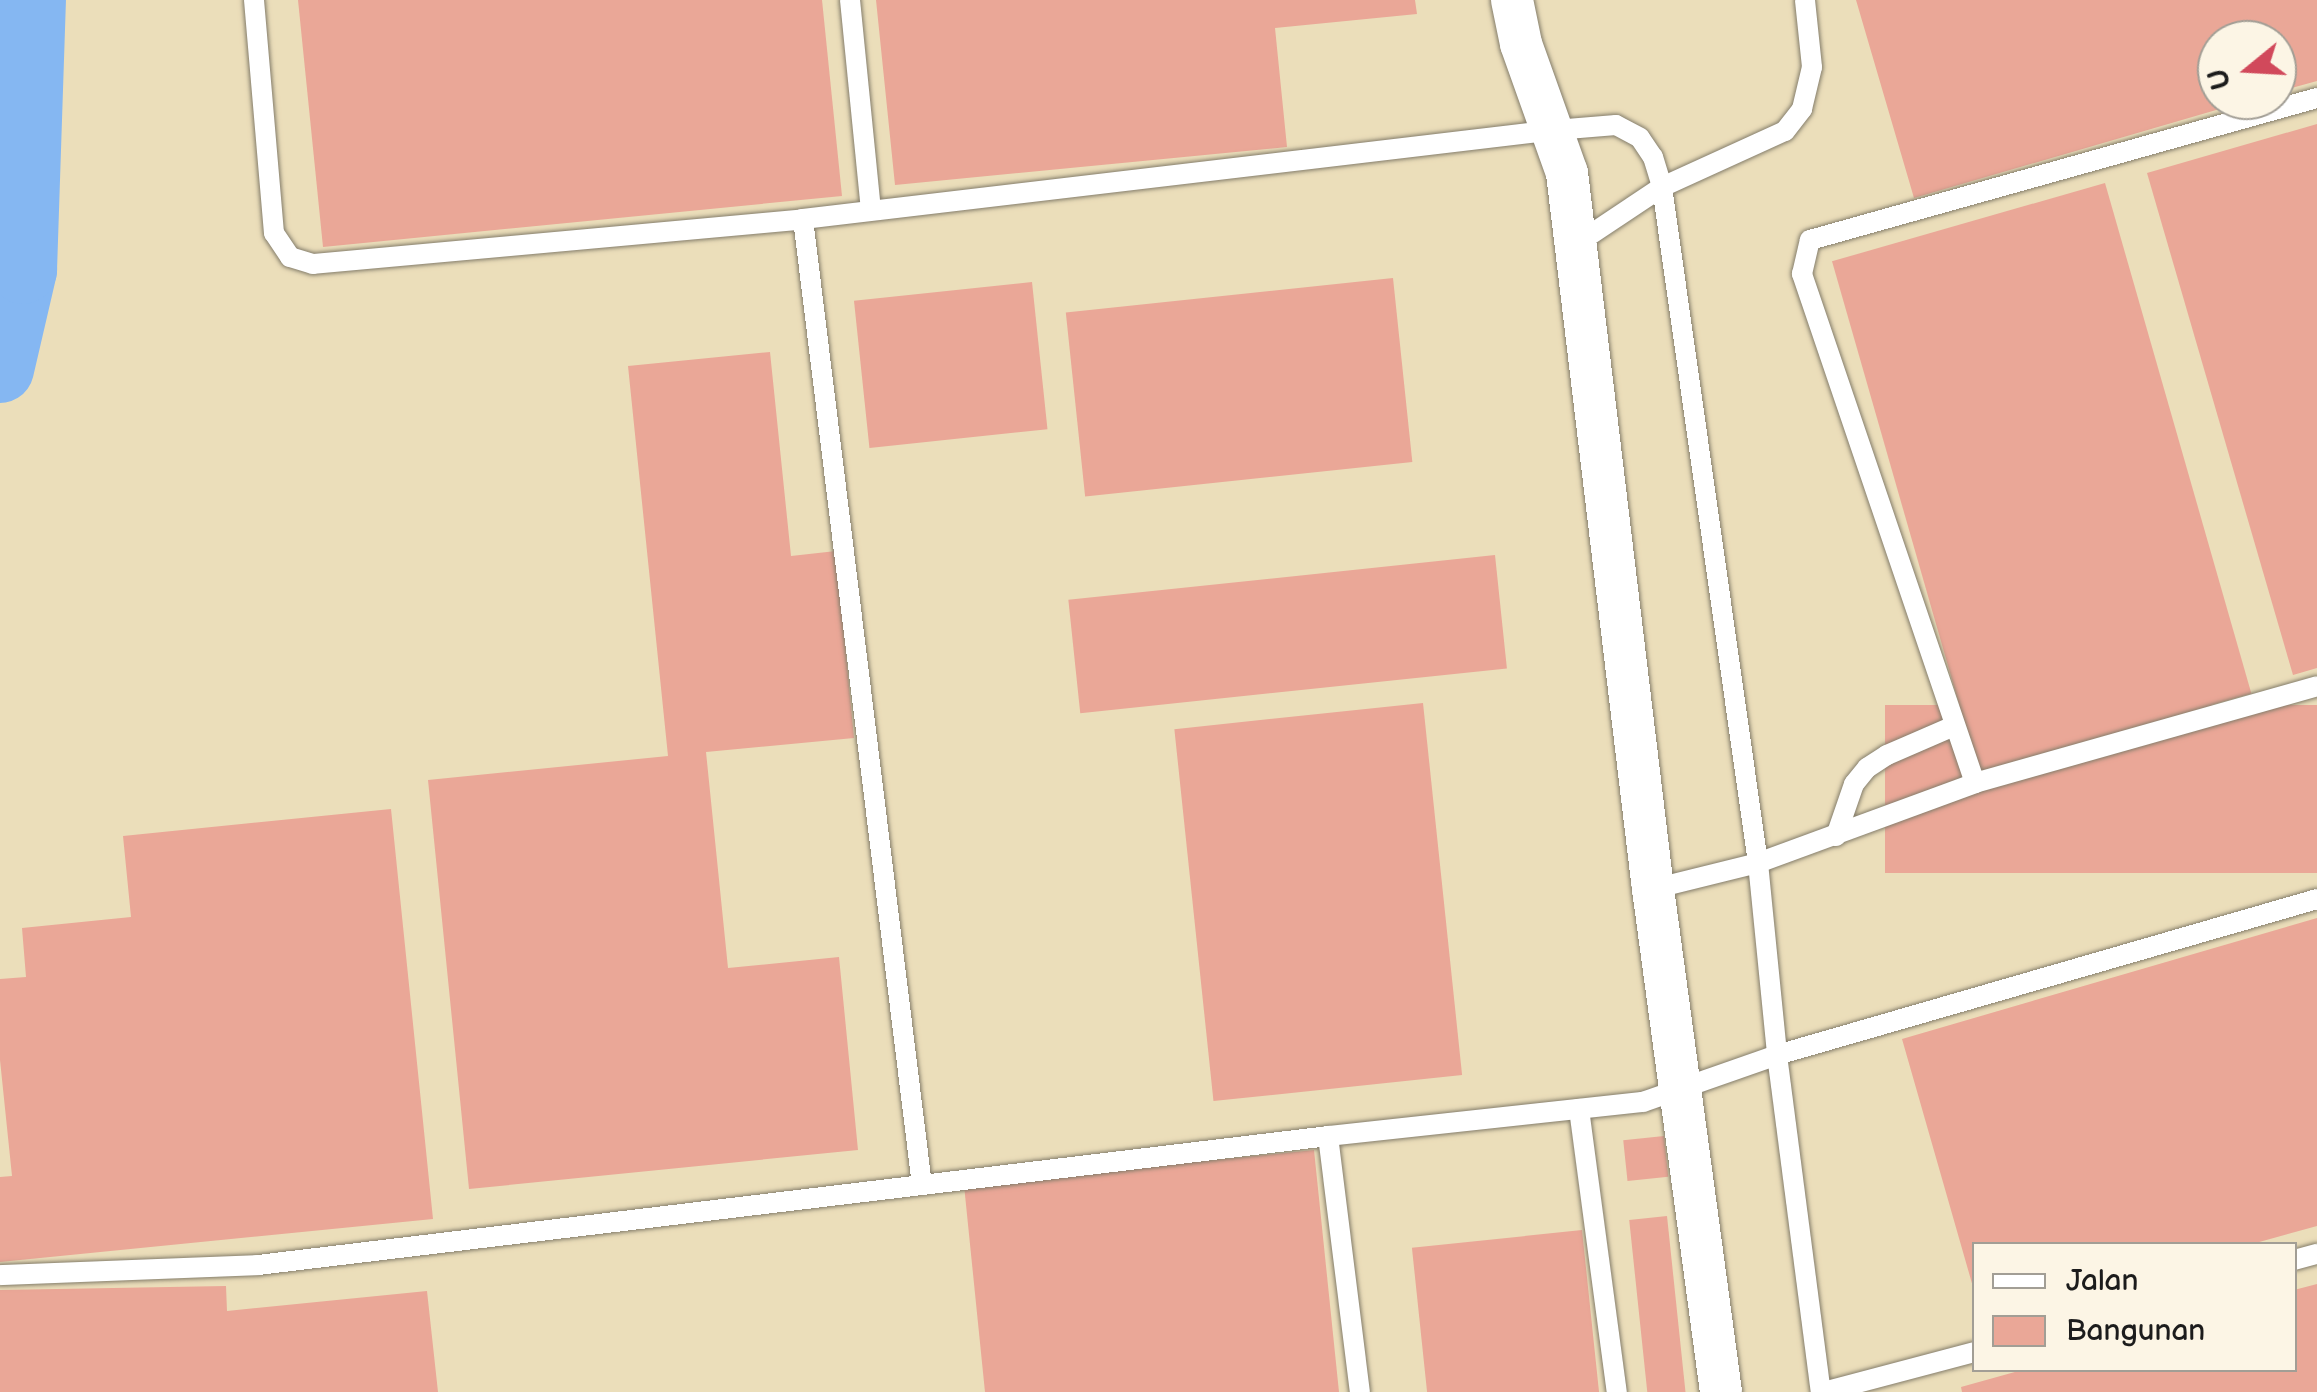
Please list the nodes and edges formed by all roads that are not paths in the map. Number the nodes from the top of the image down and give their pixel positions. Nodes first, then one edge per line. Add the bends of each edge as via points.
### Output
1 (254, 0) edge
2 (850, 0) edge
3 (1512, 0) edge
4 (1805, 0) edge
5 (2317, 98) edge
6 (1555, 130) junction
7 (1662, 186) junction
8 (871, 210) junction
9 (804, 219) junction
10 (1575, 245) junction
11 (2317, 686) edge
12 (1954, 726) junction
13 (1976, 782) junction
14 (1836, 836) junction
15 (1758, 863) junction
16 (1652, 889) junction
17 (2317, 899) edge
18 (1777, 1055) junction
19 (1682, 1091) junction
20 (1580, 1109) junction
21 (1328, 1136) junction
22 (922, 1185) junction
23 (0, 1275) edge
24 (1972, 1353) edge
25 (1360, 1392) edge
26 (1618, 1392) edge
27 (1721, 1392) edge
28 (1822, 1392) edge

1 - 9 lane via 274,233 290,257 314,264
2 - 8 lane
3 - 6 street via 1521,44
4 - 7 lane via 1812,67 1802,110 1762,144
5 - 12 lane via 1810,240 1802,274
6 - 7 lane via 1616,124 1640,138
6 - 8 lane
6 - 10 street
7 - 10 lane
7 - 15 lane
8 - 9 lane
9 - 22 lane
10 - 16 street
11 - 13 lane
12 - 13 lane
12 - 14 lane via 1867,768 1854,784
13 - 14 lane
14 - 15 lane
15 - 16 lane
15 - 18 lane
16 - 19 street
17 - 18 lane
18 - 19 lane
18 - 28 lane
19 - 20 lane
19 - 27 street
20 - 21 lane
20 - 26 lane
21 - 22 lane
21 - 25 lane
22 - 23 lane via 258,1265
24 - 28 lane

